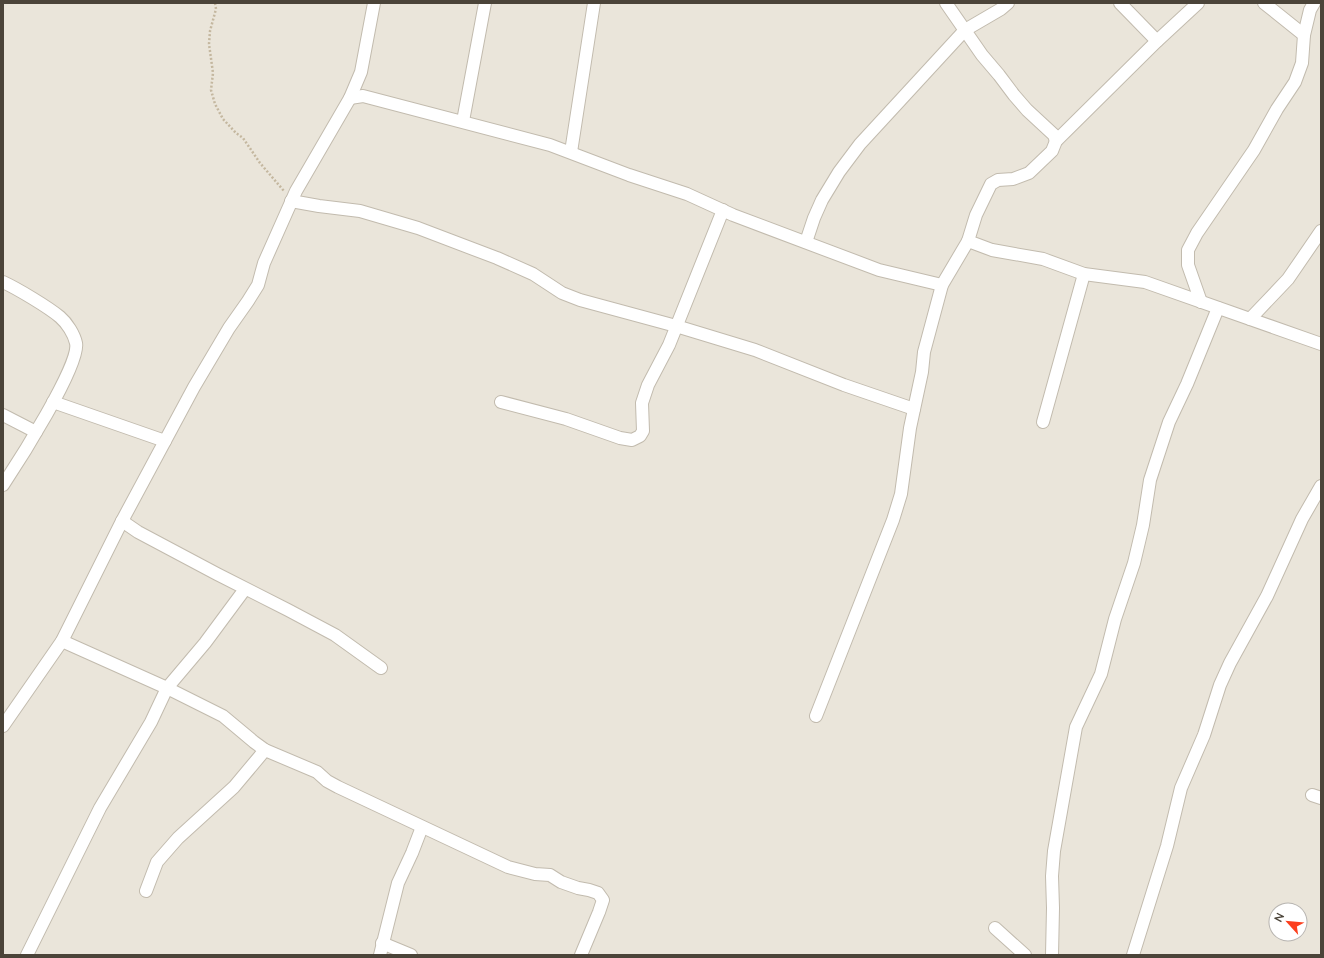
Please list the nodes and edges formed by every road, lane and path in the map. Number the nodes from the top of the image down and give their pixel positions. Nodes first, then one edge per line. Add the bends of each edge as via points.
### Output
1 (214, 3) edge
2 (374, 3) edge
3 (485, 3) edge
4 (594, 3) edge
5 (946, 3) edge
6 (1008, 3) edge
7 (1120, 3) edge
8 (1198, 3) edge
9 (1264, 3) edge
10 (1314, 3) edge
11 (965, 30) junction
12 (1304, 35) junction
13 (1157, 41) junction
14 (350, 98) junction
15 (463, 121) junction
16 (1056, 141) junction
17 (571, 152) junction
18 (291, 201) junction
19 (723, 210) junction
20 (1321, 231) edge
21 (968, 241) junction
22 (806, 242) junction
23 (1084, 274) junction
24 (3, 282) edge
25 (942, 285) junction
26 (1201, 302) junction
27 (1218, 308) junction
28 (1250, 319) junction
29 (676, 326) junction
30 (1321, 344) edge
31 (53, 402) junction
32 (501, 402) dead end
33 (914, 409) junction
34 (3, 415) edge
35 (1043, 422) dead end
36 (36, 432) junction
37 (165, 442) junction
38 (3, 485) edge
39 (1321, 486) edge
40 (122, 521) junction
41 (245, 589) junction
42 (62, 641) junction
43 (381, 668) dead end
44 (167, 688) junction
45 (816, 716) dead end
46 (3, 726) edge
47 (265, 750) junction
48 (422, 827) junction
49 (146, 891) dead end
50 (995, 928) dead end
51 (382, 943) junction
52 (26, 955) edge
53 (380, 955) edge
54 (411, 955) edge
55 (581, 955) edge
56 (1025, 955) edge
57 (1052, 955) edge
58 (1133, 955) edge

1 - 18 path via 216,9 209,44 213,73 211,90 215,104 223,119 243,138
2 - 14 street via 361,72
3 - 15 street
4 - 17 street
5 - 11 street
6 - 11 street
7 - 13 street
8 - 13 street
9 - 12 street
10 - 12 street
11 - 16 street via 1014,95 1054,135
11 - 22 street via 860,144 839,172 822,200
12 - 26 street via 1302,62 1295,82 1254,150 1197,232 1188,250 1188,265
13 - 16 street
14 - 15 street via 363,96
14 - 18 street
15 - 17 street
16 - 21 street via 1052,151 1029,173 991,184 976,215
17 - 19 street via 687,194
18 - 29 street via 360,211 418,228 533,274 562,293 580,300
18 - 37 street via 264,263 258,285 228,328
19 - 22 street
19 - 29 street
20 - 28 street via 1288,279
21 - 23 street via 992,250 1043,259
21 - 25 street
22 - 25 street via 879,270
23 - 26 street via 1145,282
23 - 35 street
24 - 31 street via 60,318 71,330 77,344 75,359
25 - 33 street via 924,352
26 - 27 street
27 - 28 street
27 - 57 street via 1169,422 1150,480 1134,564 1115,619 1101,674 1076,727 1054,851
28 - 30 street
29 - 32 street via 642,403 643,432 632,440
29 - 33 street via 755,350
31 - 36 street
31 - 37 street
33 - 45 street via 901,494 893,520
34 - 36 street
36 - 38 street
37 - 40 street
39 - 58 street via 1302,519 1267,596 1220,685 1182,788
40 - 41 street
40 - 42 street
41 - 43 street via 335,635
41 - 44 street
42 - 44 street
42 - 46 street
44 - 47 street via 223,716
44 - 52 street via 151,722 100,808
47 - 48 street via 312,769 338,787
47 - 49 street via 234,788 178,838 157,862
48 - 51 street via 398,883
48 - 55 street via 508,867 550,875 561,882 598,893 603,900
50 - 56 street
51 - 53 street
51 - 54 street

